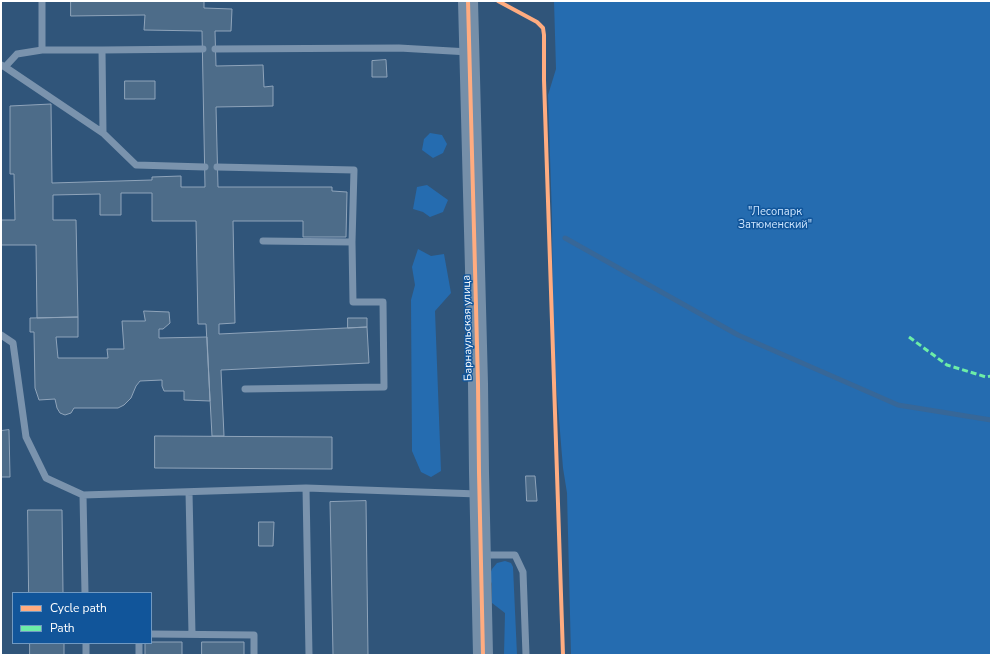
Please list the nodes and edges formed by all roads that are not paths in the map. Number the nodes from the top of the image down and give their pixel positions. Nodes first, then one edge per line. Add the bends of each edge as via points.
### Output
1 (42, 1) edge
2 (468, 1) edge
3 (203, 49) dead end
4 (215, 49) dead end
5 (42, 50) junction
6 (102, 50) junction
7 (469, 52) junction
8 (3, 66) edge
9 (103, 133) junction
10 (205, 167) dead end
11 (217, 167) dead end
12 (263, 241) dead end
13 (352, 242) junction
14 (1, 335) edge
15 (245, 389) dead end
16 (306, 488) junction
17 (189, 492) junction
18 (479, 494) junction
19 (82, 495) junction
20 (481, 555) junction
21 (85, 592) edge
22 (152, 634) edge
23 (192, 634) junction
24 (86, 644) edge
25 (139, 644) edge
26 (86, 655) edge
27 (139, 655) edge
28 (254, 655) edge
29 (309, 655) edge
30 (483, 655) edge
31 (526, 655) edge

1 - 5 lane
2 - 7 street, Барнаульская улица
3 - 6 lane
4 - 7 lane via 400,48
5 - 6 lane
5 - 8 lane via 17,54
6 - 9 lane
7 - 18 street, Барнаульская улица
8 - 9 lane
9 - 10 lane via 136,165
11 - 13 lane via 354,170
12 - 13 lane
13 - 15 lane via 353,302 383,302 384,388
14 - 19 lane via 13,343 26,437 46,478
16 - 17 lane
16 - 18 lane
16 - 29 lane
17 - 19 lane
17 - 23 lane
18 - 20 street, Барнаульская улица
19 - 21 lane
20 - 30 street, Барнаульская улица
20 - 31 lane via 515,556 523,572
22 - 23 lane
23 - 28 lane via 254,635
24 - 26 lane
25 - 27 lane

